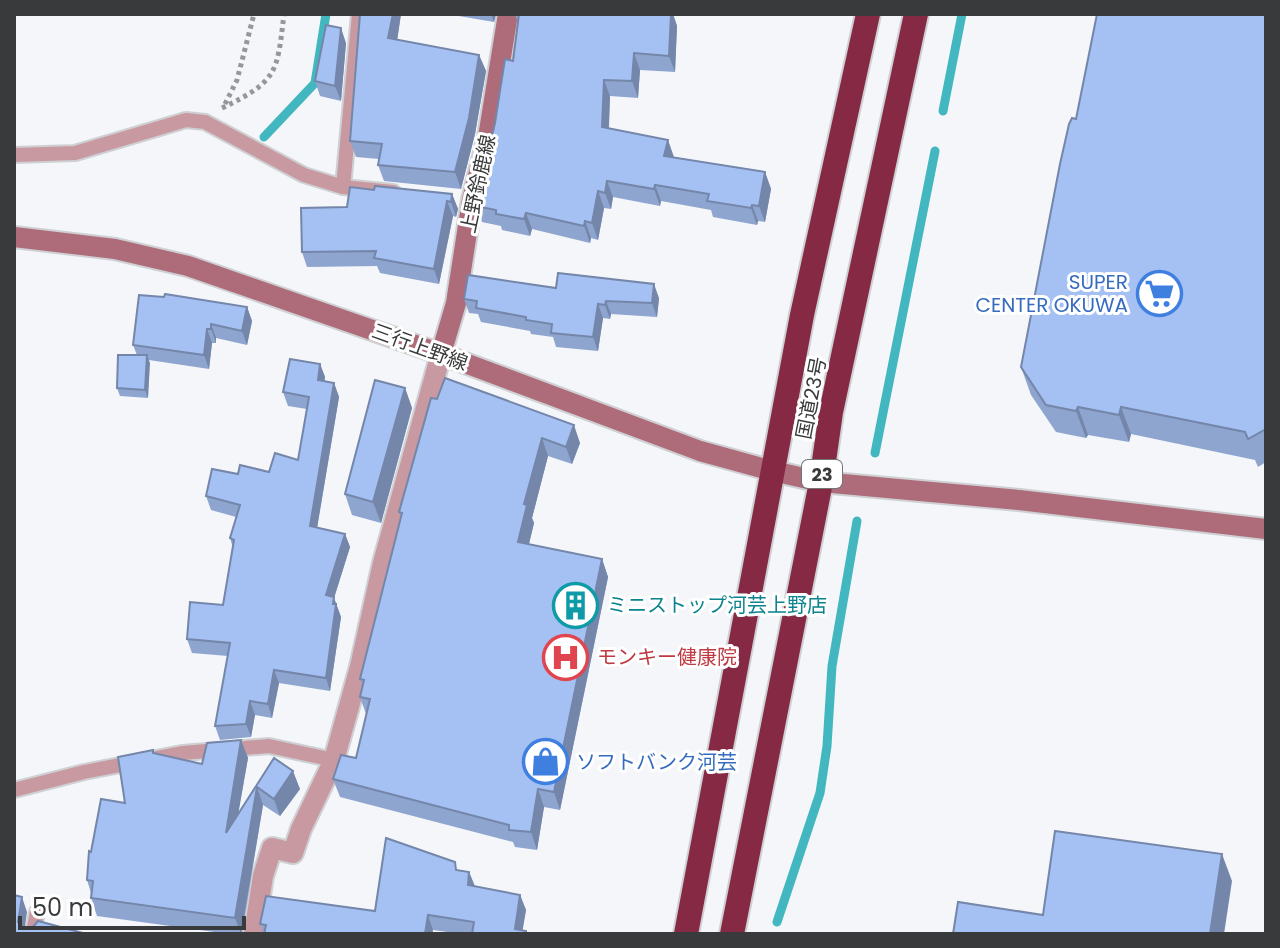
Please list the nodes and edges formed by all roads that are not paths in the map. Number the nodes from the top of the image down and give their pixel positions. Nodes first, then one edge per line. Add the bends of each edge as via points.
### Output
1 (359, 14) edge
2 (508, 14) edge
3 (868, 14) edge
4 (916, 14) edge
5 (14, 155) edge
6 (343, 187) junction
7 (415, 194) edge
8 (14, 237) edge
9 (441, 354) junction
10 (773, 471) junction
11 (821, 482) junction
12 (1266, 529) edge
13 (334, 760) junction
14 (14, 790) edge
15 (37, 912) dead end
16 (33, 934) edge
17 (254, 934) edge
18 (686, 934) edge
19 (732, 934) edge

1 - 6 lane
2 - 9 main road, 上野鈴鹿線 via 488,137 465,200 456,303
3 - 10 highway, 国道23号 / 23
4 - 11 highway, 国道23号 / 23 via 831,412
5 - 6 lane via 75,153 186,120 205,122 304,175
6 - 7 lane
8 - 9 main road, 三行上野線 via 103,247 188,266
9 - 10 main road, 三行上野線 via 700,451
9 - 13 street
10 - 11 main road, 三行上野線
10 - 18 highway, 国道23号 / 23
11 - 12 main road, 三行上野線
11 - 19 highway, 国道23号 / 23
13 - 14 lane via 269,746 182,753
13 - 17 street via 293,853 272,848
15 - 16 lane

